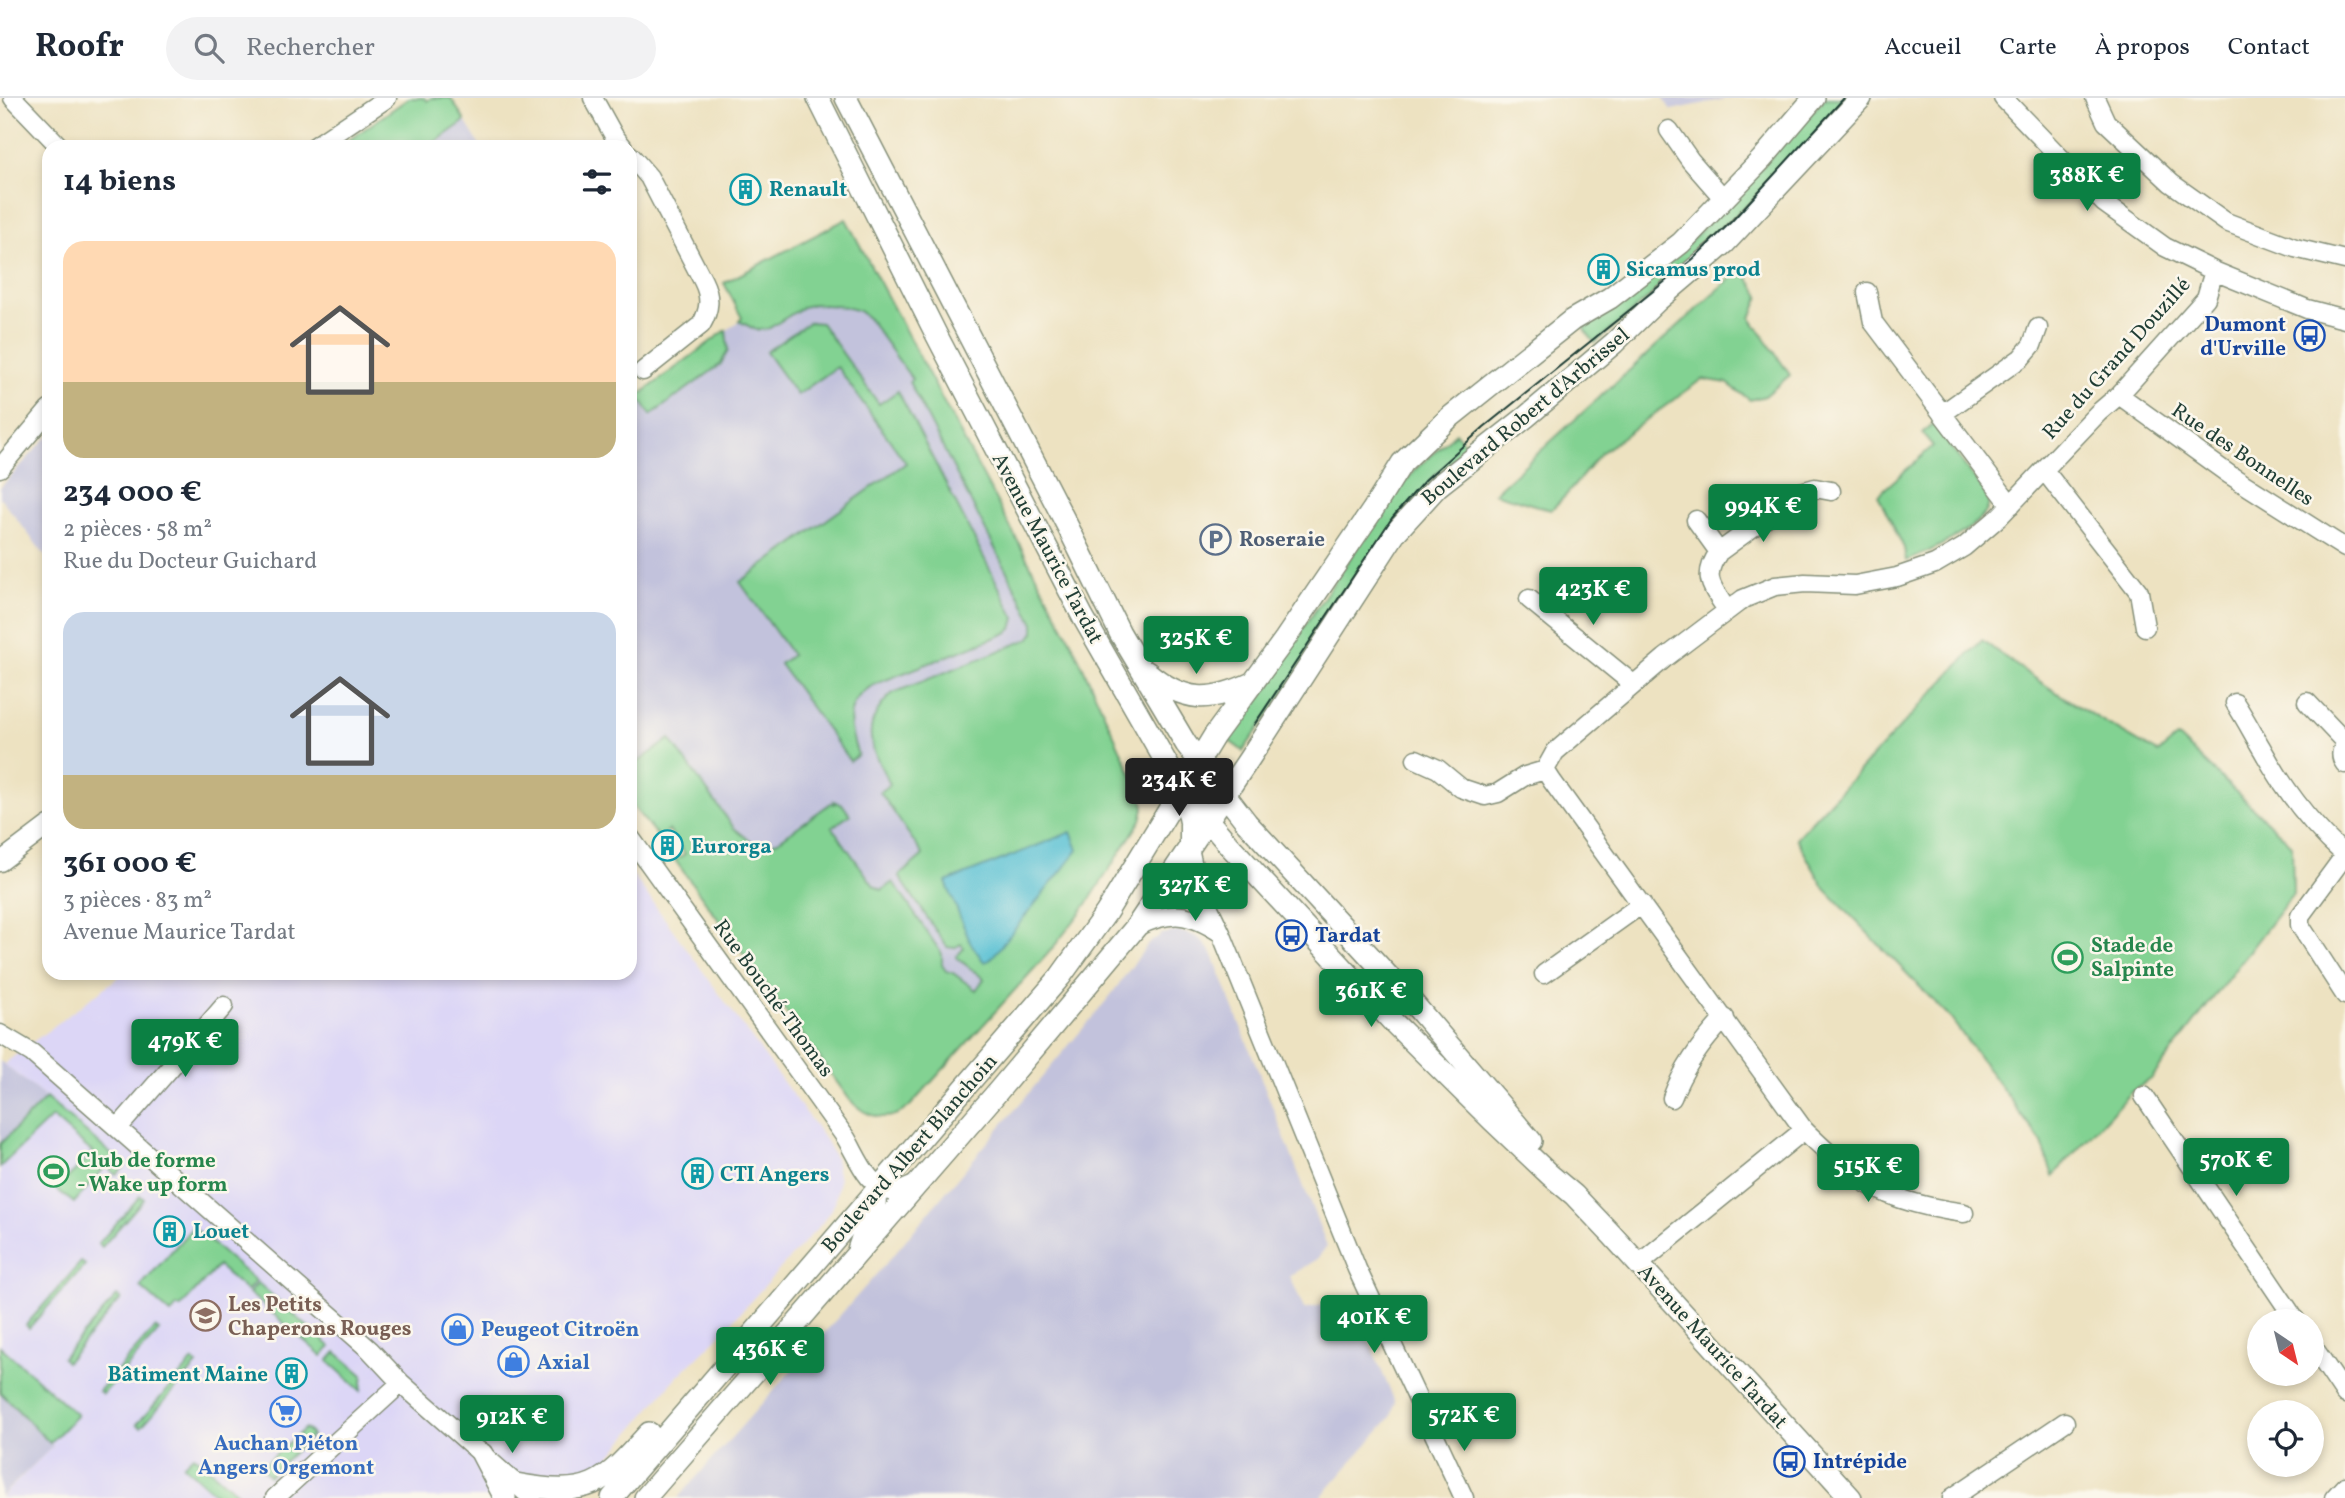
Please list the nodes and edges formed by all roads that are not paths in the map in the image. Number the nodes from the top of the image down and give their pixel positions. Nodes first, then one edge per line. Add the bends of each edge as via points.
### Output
1 (13, 98) edge
2 (387, 98) edge
3 (593, 98) edge
4 (818, 98) edge
5 (846, 98) edge
6 (1814, 98) edge
7 (1861, 98) edge
8 (2003, 98) edge
9 (2095, 98) edge
10 (1669, 130) dead end
11 (53, 140) edge
12 (324, 140) edge
13 (617, 140) edge
14 (637, 163) edge
15 (1724, 199) junction
16 (2345, 260) edge
17 (2214, 271) junction
18 (1867, 292) dead end
19 (2345, 318) edge
20 (2038, 328) dead end
21 (643, 371) dead end
22 (2119, 395) junction
23 (1942, 414) junction
24 (42, 418) edge
25 (0, 468) edge
26 (2044, 470) junction
27 (1831, 491) dead end
28 (2011, 505) junction
29 (1696, 520) dead end
30 (2345, 548) edge
31 (1718, 552) junction
32 (1529, 599) dead end
33 (1727, 610) junction
34 (2145, 627) dead end
35 (1140, 666) junction
36 (1254, 682) junction
37 (1633, 684) junction
38 (2307, 702) dead end
39 (2235, 703) dead end
40 (2345, 744) edge
41 (1416, 759) dead end
42 (1200, 762) junction
43 (2345, 764) edge
44 (1545, 769) junction
45 (1182, 790) junction
46 (1215, 808) junction
47 (42, 830) edge
48 (637, 847) edge
49 (1189, 848) junction
50 (2345, 855) edge
51 (0, 862) edge
52 (1642, 904) junction
53 (1136, 927) junction
54 (1221, 933) junction
55 (1544, 974) dead end
56 (2345, 995) edge
57 (224, 1006) dead end
58 (1725, 1018) junction
59 (0, 1034) edge
60 (2144, 1096) dead end
61 (1672, 1098) dead end
62 (118, 1128) junction
63 (1804, 1130) junction
64 (915, 1185) junction
65 (878, 1187) junction
66 (1574, 1195) junction
67 (1964, 1213) dead end
68 (855, 1257) junction
69 (1639, 1264) junction
70 (2288, 1309) edge
71 (2324, 1363) edge
72 (401, 1383) junction
73 (2345, 1394) edge
74 (691, 1406) junction
75 (2065, 1422) dead end
76 (482, 1454) joint
77 (2345, 1486) edge
78 (518, 1493) edge
79 (275, 1498) edge
80 (612, 1498) edge
81 (645, 1498) edge
82 (1464, 1498) edge
83 (1851, 1498) edge
84 (1952, 1498) edge
85 (2334, 1498) edge

1 - 11 street
2 - 12 street
3 - 13 street
4 - 45 street, Avenue Maurice Tardat via 1083,617
5 - 35 street, Avenue Maurice Tardat
6 - 15 street, Boulevard Robert d'Arbrissel
7 - 46 street, Boulevard Robert d'Arbrissel via 1725,243 1408,516
8 - 17 street via 2104,203 2165,247
9 - 16 street via 2106,121 2171,183 2226,222 2295,248
10 - 15 street
14 - 21 street via 649,177 709,299 701,325
15 - 36 street, Boulevard Robert d'Arbrissel via 1681,243 1610,298 1572,320 1449,418 1402,463
17 - 19 street via 2307,309
17 - 22 street, Rue du Grand Douzillé via 2206,298
18 - 23 street via 1873,322
20 - 23 street via 2021,358
22 - 26 street, Rue du Grand Douzillé
22 - 30 street, Rue des Bonnelles via 2230,475
23 - 28 street
24 - 25 street
26 - 28 street, Rue du Grand Douzillé
26 - 34 street, Rue du Grand Douzillé via 2139,592
27 - 31 street via 1815,488 1801,492
28 - 33 street, Rue du Grand Douzillé via 1964,547 1935,564 1855,585 1775,586
29 - 31 street
31 - 33 street via 1709,565 1709,577
32 - 37 street
33 - 37 street, Rue du Grand Douzillé
35 - 36 street via 1170,689 1193,697 1226,693
35 - 42 street, Avenue Maurice Tardat
36 - 42 street, Boulevard Robert d'Arbrissel
37 - 44 street, Rue du Grand Douzillé via 1555,752
38 - 40 street
39 - 50 street via 2302,811
40 - 43 street via 2341,750
41 - 44 street, Rue du Grand Douzillé via 1438,769 1461,788 1485,796
42 - 45 street, Boulevard Robert d'Arbrissel
42 - 46 street, Avenue Maurice Tardat
44 - 52 street
45 - 46 street, Avenue Maurice Tardat
45 - 49 street
45 - 65 street, Boulevard Albert Blanchoin via 1106,913 1060,977
46 - 49 street, Boulevard Albert Blanchoin
46 - 66 street, Avenue Maurice Tardat via 1394,1023
46 - 66 street, Avenue Maurice Tardat via 1300,882 1413,1003
47 - 51 street
48 - 65 street, Rue Bouché-Thomas
49 - 53 street, Boulevard Albert Blanchoin
49 - 54 street via 1196,880
50 - 56 street via 2300,916 2300,925
52 - 55 street
52 - 58 street
53 - 54 street via 1182,915
53 - 64 street, Boulevard Albert Blanchoin
54 - 82 street via 1357,1269
57 - 62 street
58 - 61 street via 1692,1058
58 - 63 street
59 - 62 street via 32,1053
60 - 70 street
62 - 72 street via 370,1350
63 - 67 street via 1858,1178 1931,1208
63 - 69 street
64 - 65 street via 895,1192
64 - 68 street, Boulevard Albert Blanchoin
65 - 68 street via 876,1210
65 - 74 street, Boulevard Albert Blanchoin
66 - 69 street, Avenue Maurice Tardat
68 - 81 street, Boulevard Albert Blanchoin
69 - 83 street, Avenue Maurice Tardat
71 - 73 street
72 - 76 street
72 - 79 street
74 - 78 street via 663,1418 607,1479 588,1492 574,1496
74 - 80 street, Boulevard Albert Blanchoin
75 - 84 street
76 - 78 street
77 - 85 street

